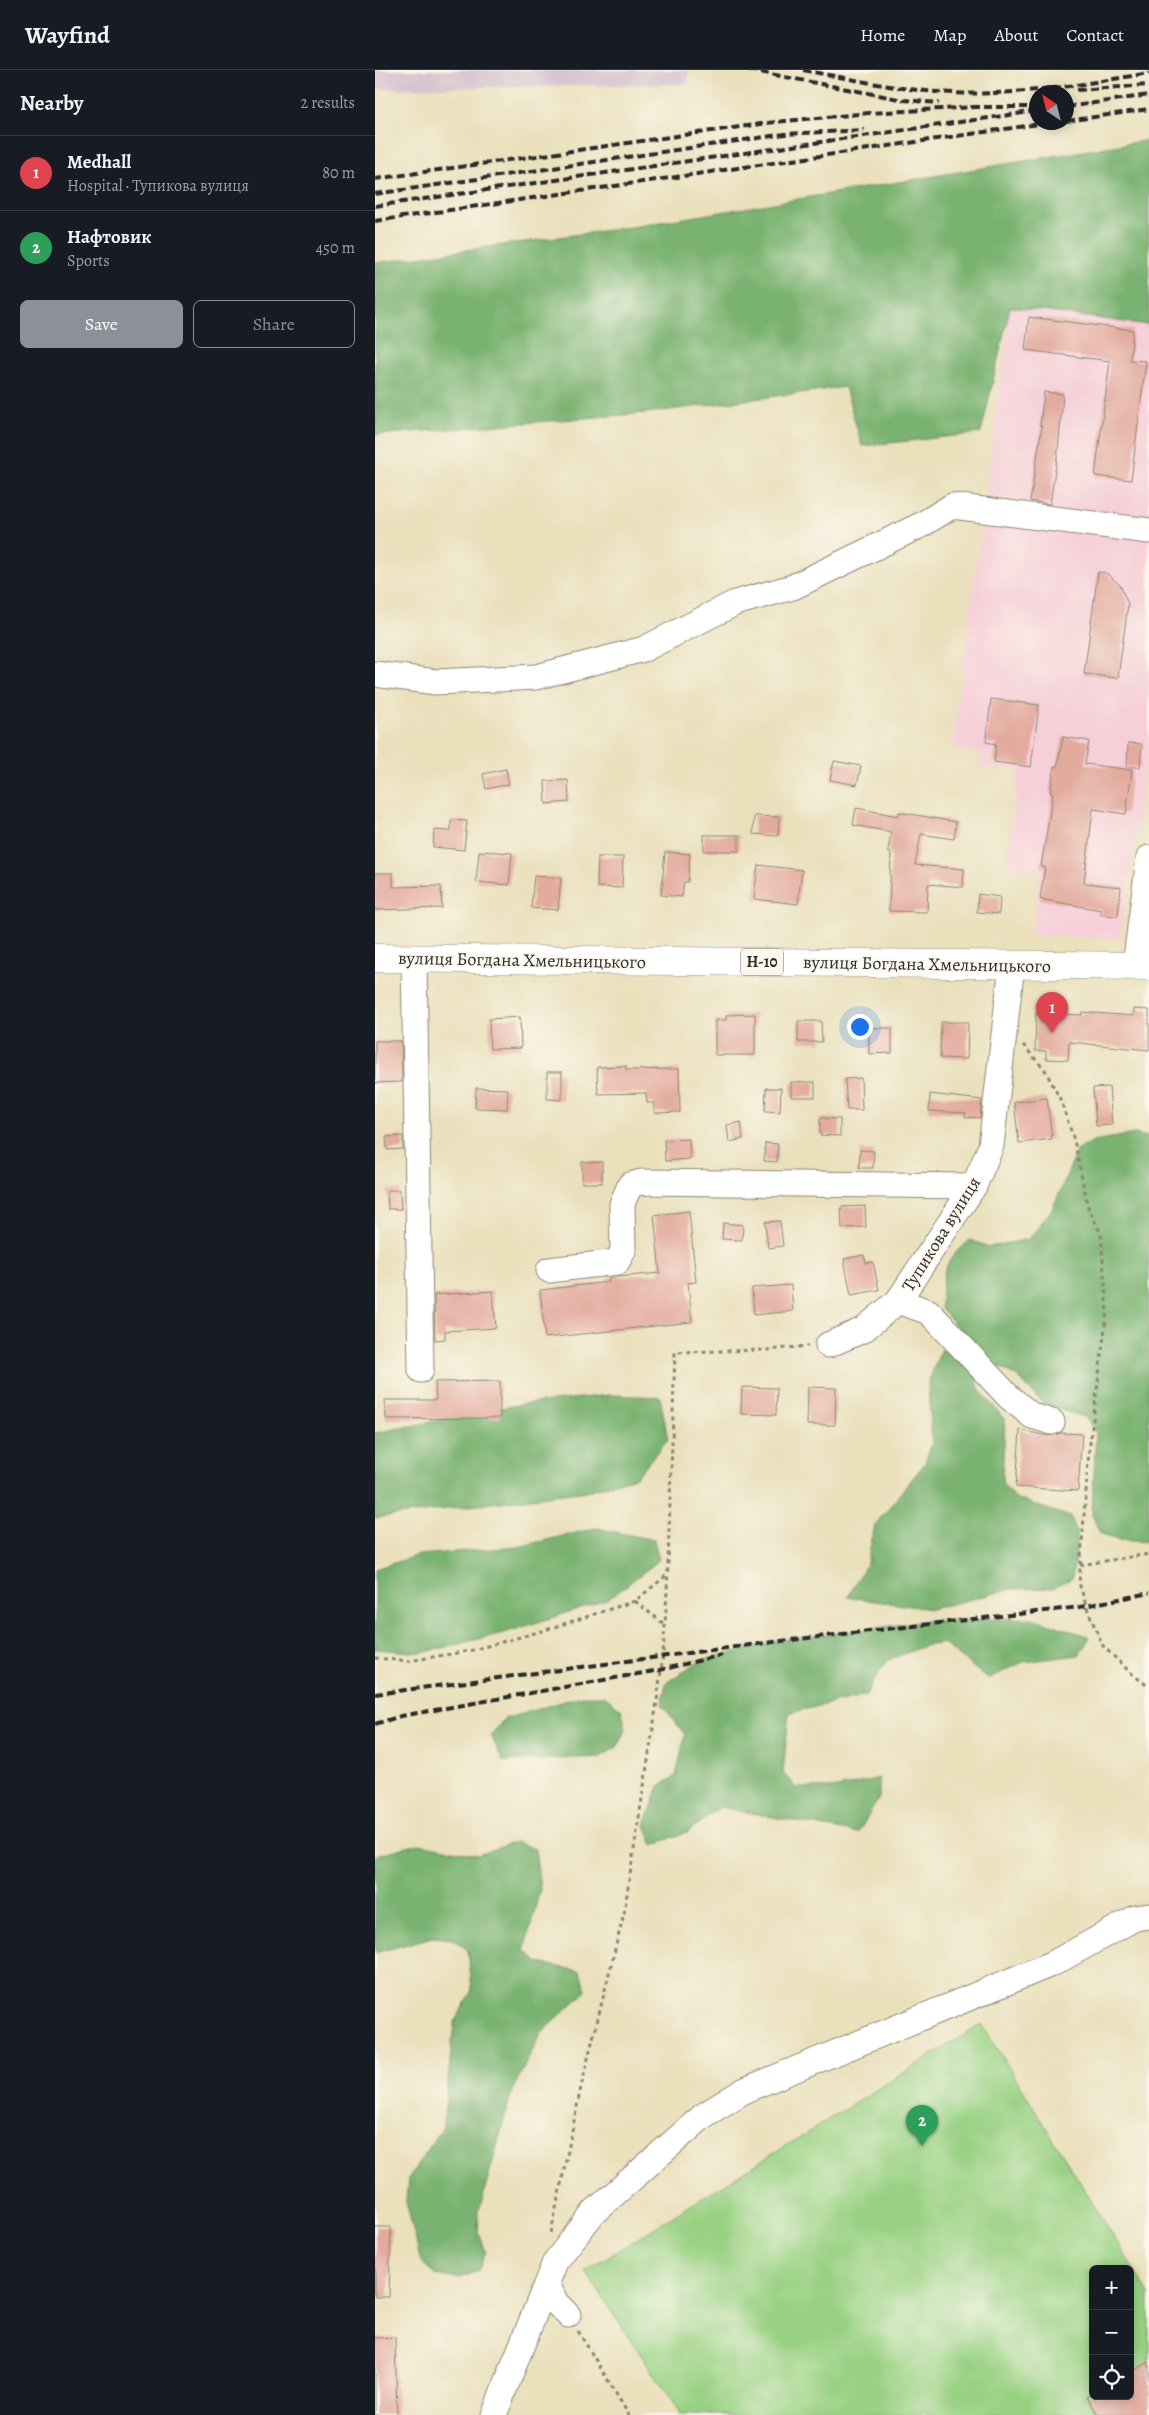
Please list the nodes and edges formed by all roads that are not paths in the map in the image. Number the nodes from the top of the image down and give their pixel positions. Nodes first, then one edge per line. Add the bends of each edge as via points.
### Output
1 (1149, 531) edge
2 (375, 674) edge
3 (1149, 858) edge
4 (375, 958) edge
5 (414, 959) junction
6 (1012, 965) junction
7 (1142, 966) edge
8 (973, 1186) junction
9 (549, 1270) dead end
10 (898, 1301) junction
11 (827, 1345) road end
12 (421, 1370) dead end
13 (1052, 1422) dead end
14 (1149, 1916) edge
15 (547, 2284) junction
16 (568, 2316) road end
17 (494, 2415) edge

1 - 2 street via 952,506 923,524 793,587 735,603 644,649 536,677 436,682
3 - 7 street
4 - 5 main road, вулиця Богдана Хмельницького / Н-10
5 - 6 main road, вулиця Богдана Хмельницького / Н-10
5 - 12 street
6 - 7 main road, вулиця Богдана Хмельницького / Н-10
6 - 8 street, Тупикова вулиця via 991,1146
8 - 9 street via 641,1182 630,1185 622,1204 623,1251 617,1262
8 - 10 street, Тупикова вулиця
10 - 11 street, Тупикова вулиця via 863,1330
10 - 13 street via 929,1312 1009,1397 1032,1416
14 - 15 street via 1135,1918 1054,1963 745,2090 703,2116 594,2212 555,2262
15 - 16 street via 556,2303
15 - 17 street

